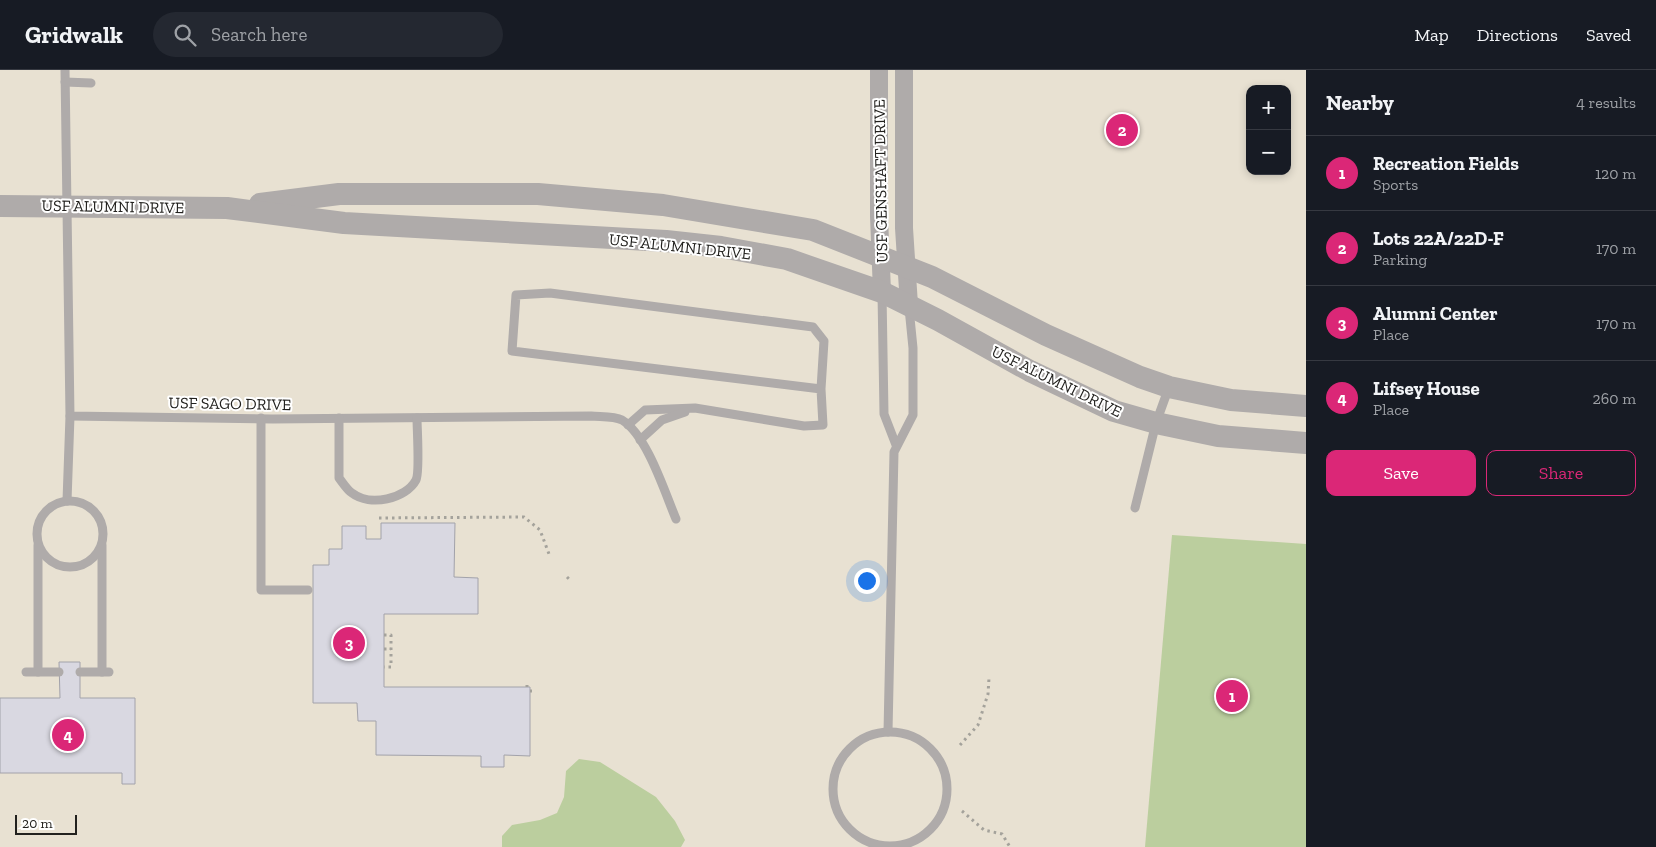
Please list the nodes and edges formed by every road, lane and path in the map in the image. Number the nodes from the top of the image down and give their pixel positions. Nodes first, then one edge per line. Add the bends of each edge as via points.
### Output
1 (65, 70) edge
2 (879, 70) edge
3 (904, 70) edge
4 (65, 82) junction
5 (91, 83) dead end
6 (67, 205) junction
7 (0, 206) edge
8 (226, 208) junction
9 (880, 255) junction
10 (906, 265) junction
11 (882, 292) junction
12 (909, 305) junction
13 (1169, 387) junction
14 (821, 389) junction
15 (1306, 406) edge
16 (695, 408) junction
17 (70, 416) junction
18 (261, 418) junction
19 (339, 418) junction
20 (417, 418) junction
21 (1156, 423) junction
22 (628, 425) junction
23 (640, 440) junction
24 (1306, 443) edge
25 (896, 445) junction
26 (67, 501) junction
27 (1135, 508) dead end
28 (379, 518) dead end
29 (676, 519) dead end
30 (38, 541) junction
31 (102, 544) junction
32 (548, 554) dead end
33 (567, 577) dead end
34 (571, 581) dead end
35 (308, 590) dead end
36 (384, 635) dead end
37 (384, 649) dead end
38 (391, 649) junction
39 (384, 667) dead end
40 (26, 672) dead end
41 (38, 672) junction
42 (60, 672) dead end
43 (80, 672) dead end
44 (989, 678) dead end
45 (888, 732) junction
46 (960, 745) dead end
47 (962, 811) dead end
48 (1010, 847) edge

1 - 4 lane
2 - 9 street, USF GENSHAFT DRIVE
3 - 10 street, USF GENSHAFT DRIVE
4 - 5 lane
4 - 6 lane
6 - 7 street, USF ALUMNI DRIVE
6 - 8 street, USF ALUMNI DRIVE
6 - 17 lane
8 - 9 street, USF ALUMNI DRIVE via 339,194 538,194 721,213 814,230
8 - 11 street, USF ALUMNI DRIVE via 344,223 721,247 787,259
9 - 10 street, USF ALUMNI DRIVE
9 - 11 street, USF GENSHAFT DRIVE
10 - 12 street, USF GENSHAFT DRIVE
10 - 13 street, USF ALUMNI DRIVE via 1046,335
11 - 12 street, USF ALUMNI DRIVE
11 - 25 lane via 884,414
12 - 21 street, USF ALUMNI DRIVE via 1030,372 1114,411
12 - 25 lane via 914,348 913,415
13 - 15 street, USF ALUMNI DRIVE via 1232,400
13 - 21 lane
14 - 14 lane via 824,341 813,327 550,294 516,295 512,350
14 - 16 lane via 823,425 804,426
16 - 22 lane via 645,410
16 - 23 lane via 662,420
17 - 18 lane, USF SAGO DRIVE
17 - 26 lane
18 - 19 lane, USF SAGO DRIVE
18 - 35 lane via 261,590
19 - 20 lane, USF SAGO DRIVE
19 - 20 lane via 339,478 352,494 386,499 405,494 417,478
20 - 22 lane, USF SAGO DRIVE via 591,416 620,419
21 - 24 street, USF ALUMNI DRIVE via 1218,436
21 - 27 lane
22 - 23 lane
23 - 29 lane
25 - 45 lane
26 - 30 lane via 48,509 39,522
26 - 31 lane via 87,505 96,512 103,530
28 - 32 path via 524,517 540,530
30 - 31 lane via 50,560 67,566 88,562
30 - 41 lane
31 - 43 lane via 105,672
33 - 34 path
36 - 38 path via 391,635
37 - 38 path
38 - 39 path via 391,667
40 - 41 lane
41 - 42 lane
44 - 46 path via 988,694 978,726
45 - 45 lane via 878,732 855,742 838,762 831,786 834,806 843,824 863,840 884,846 909,843 928,833 946,804 948,790 943,766 932,749 905,732
47 - 48 path via 984,830 1002,834

